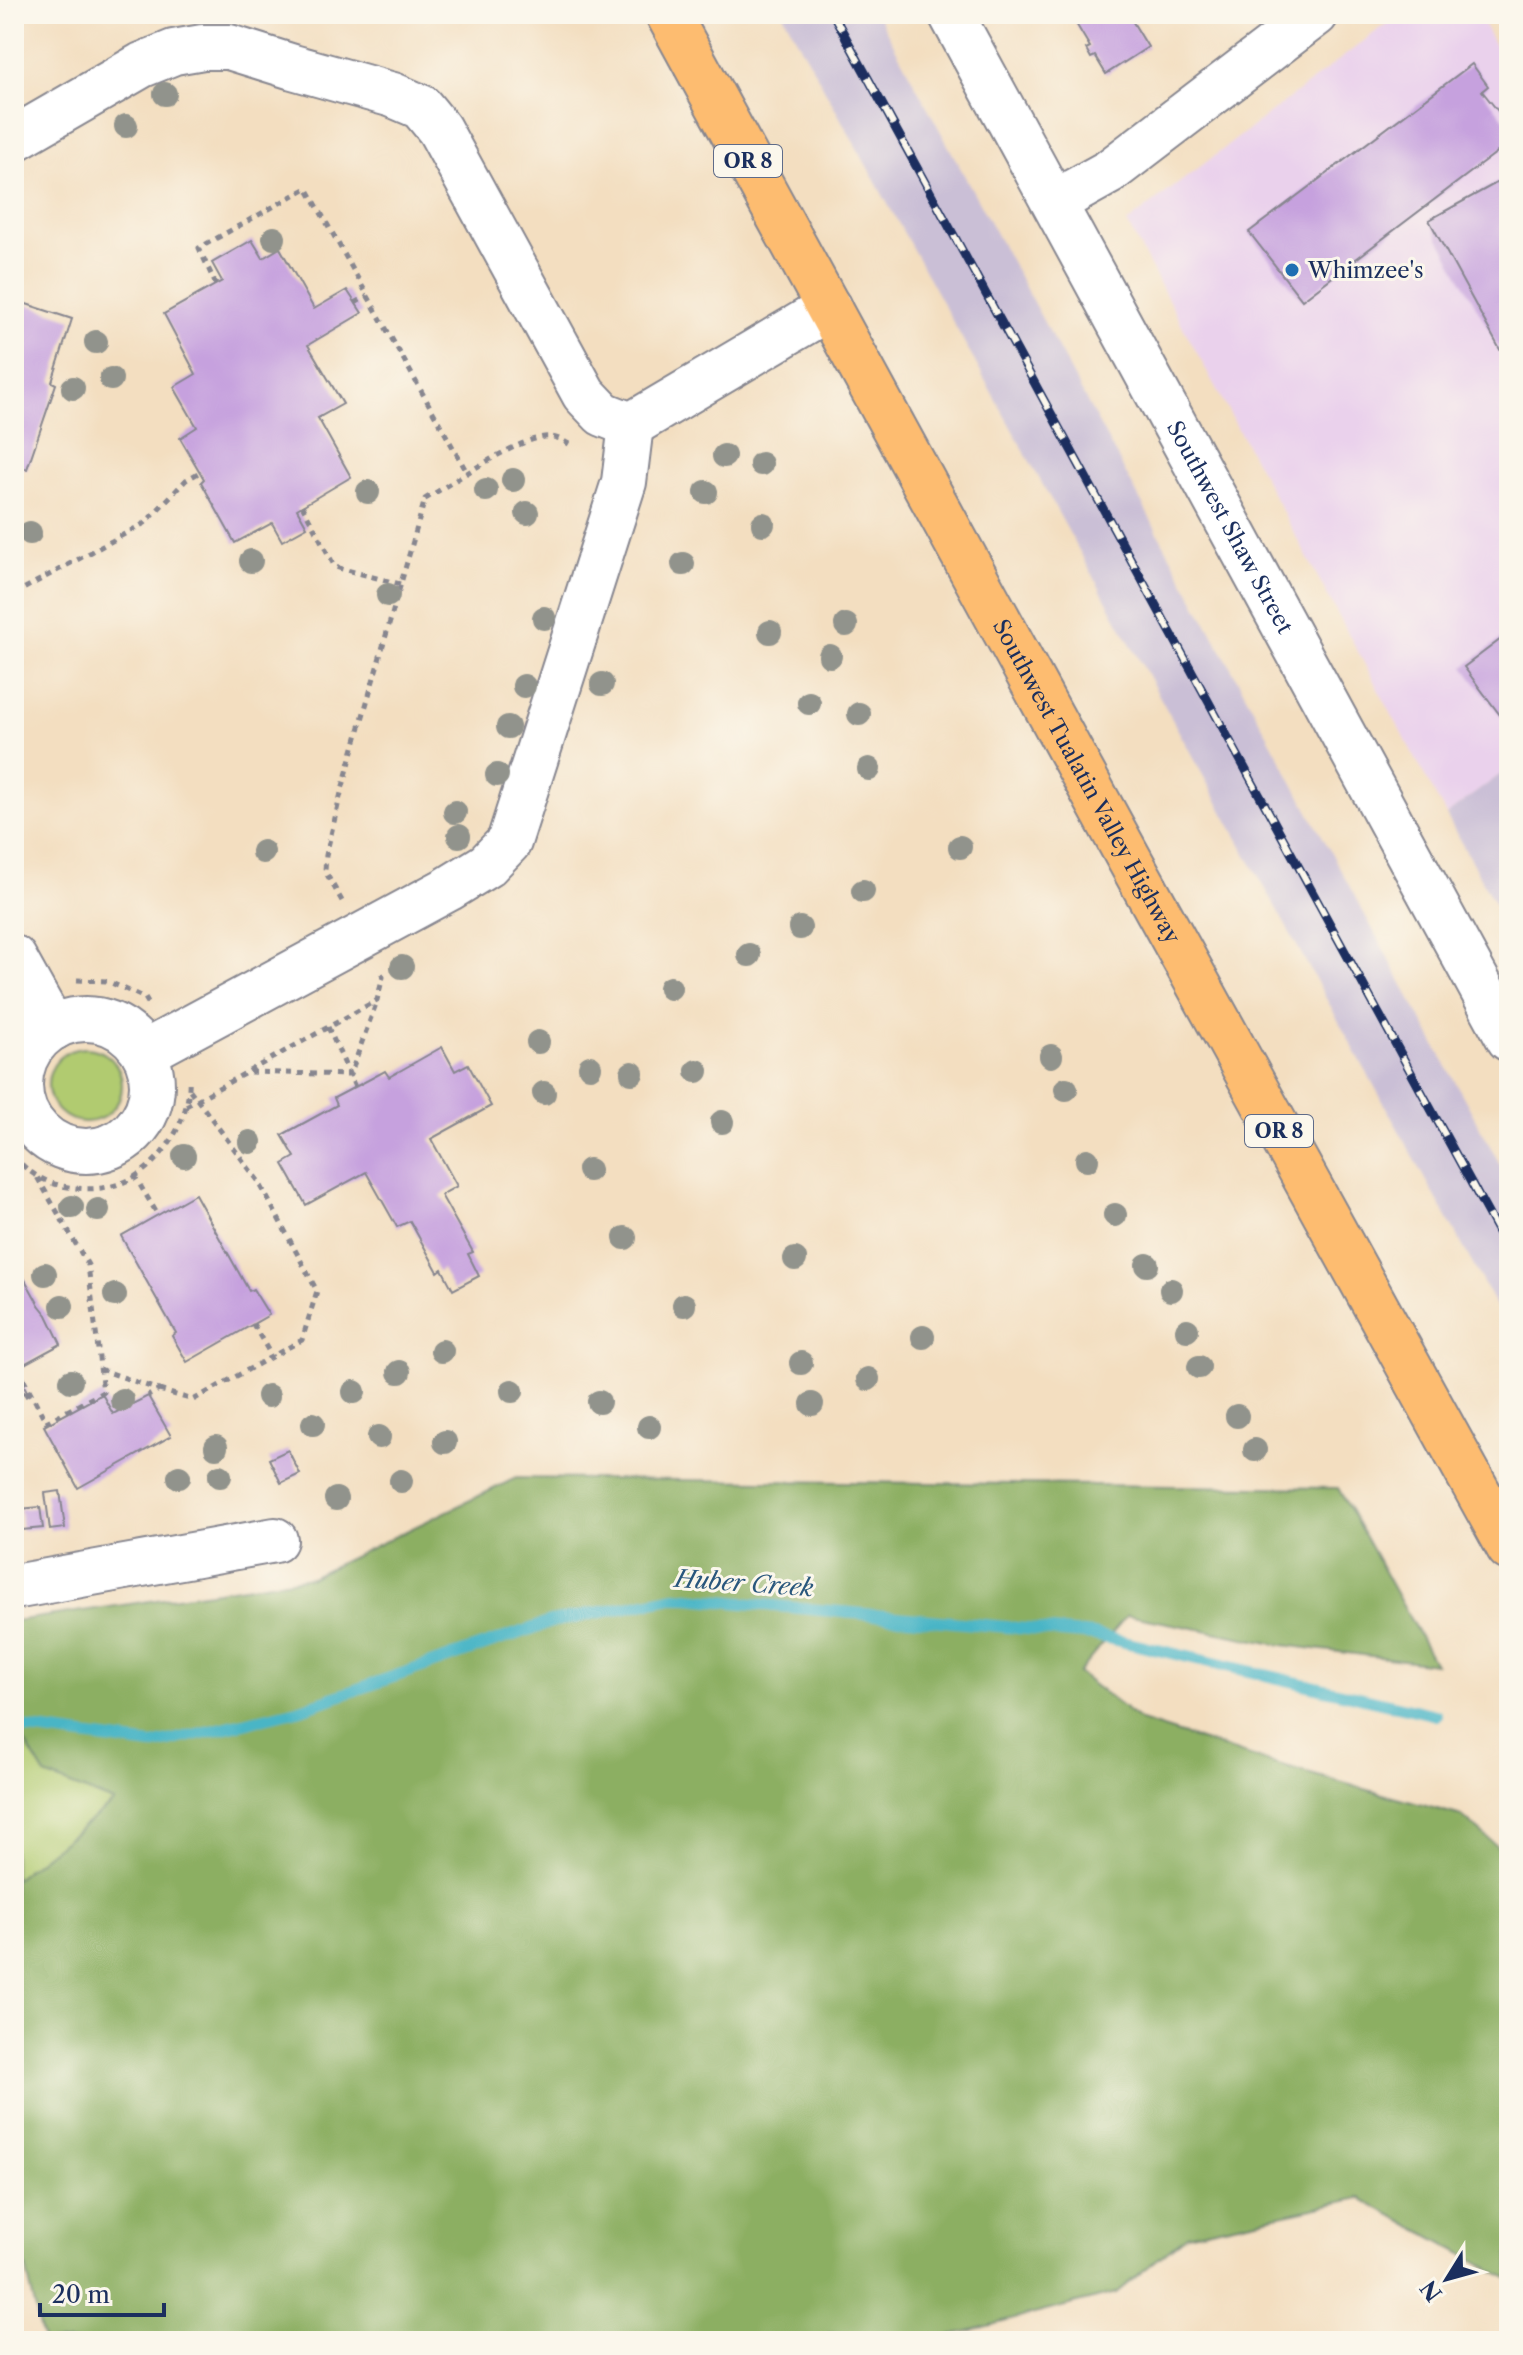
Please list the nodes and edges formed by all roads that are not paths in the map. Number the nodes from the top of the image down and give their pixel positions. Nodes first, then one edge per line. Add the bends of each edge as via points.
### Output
1 (668, 14) edge
2 (951, 14) edge
3 (1316, 14) edge
4 (14, 139) edge
5 (1055, 202) junction
6 (829, 308) junction
7 (631, 425) junction
8 (14, 958) edge
9 (53, 1028) junction
10 (1509, 1039) edge
11 (144, 1053) junction
12 (23, 1140) edge
13 (275, 1540) dead end
14 (1509, 1548) edge
15 (14, 1587) edge

1 - 6 main road, Southwest Tualatin Valley Highway / OR 8
2 - 5 street, Southwest Shaw Street
3 - 5 street via 1109,172
4 - 7 street via 142,65 203,47 229,47 421,107 439,129 584,394 603,414
5 - 10 street, Southwest Shaw Street
6 - 7 street
6 - 14 main road, Southwest Tualatin Valley Highway / OR 8
7 - 11 street via 624,482 509,842 487,865
8 - 9 street
9 - 11 street via 77,1019 104,1021 127,1033
9 - 12 street via 40,1037 23,1063
11 - 12 street via 152,1080 148,1109 121,1142 79,1151 40,1133
13 - 15 street

